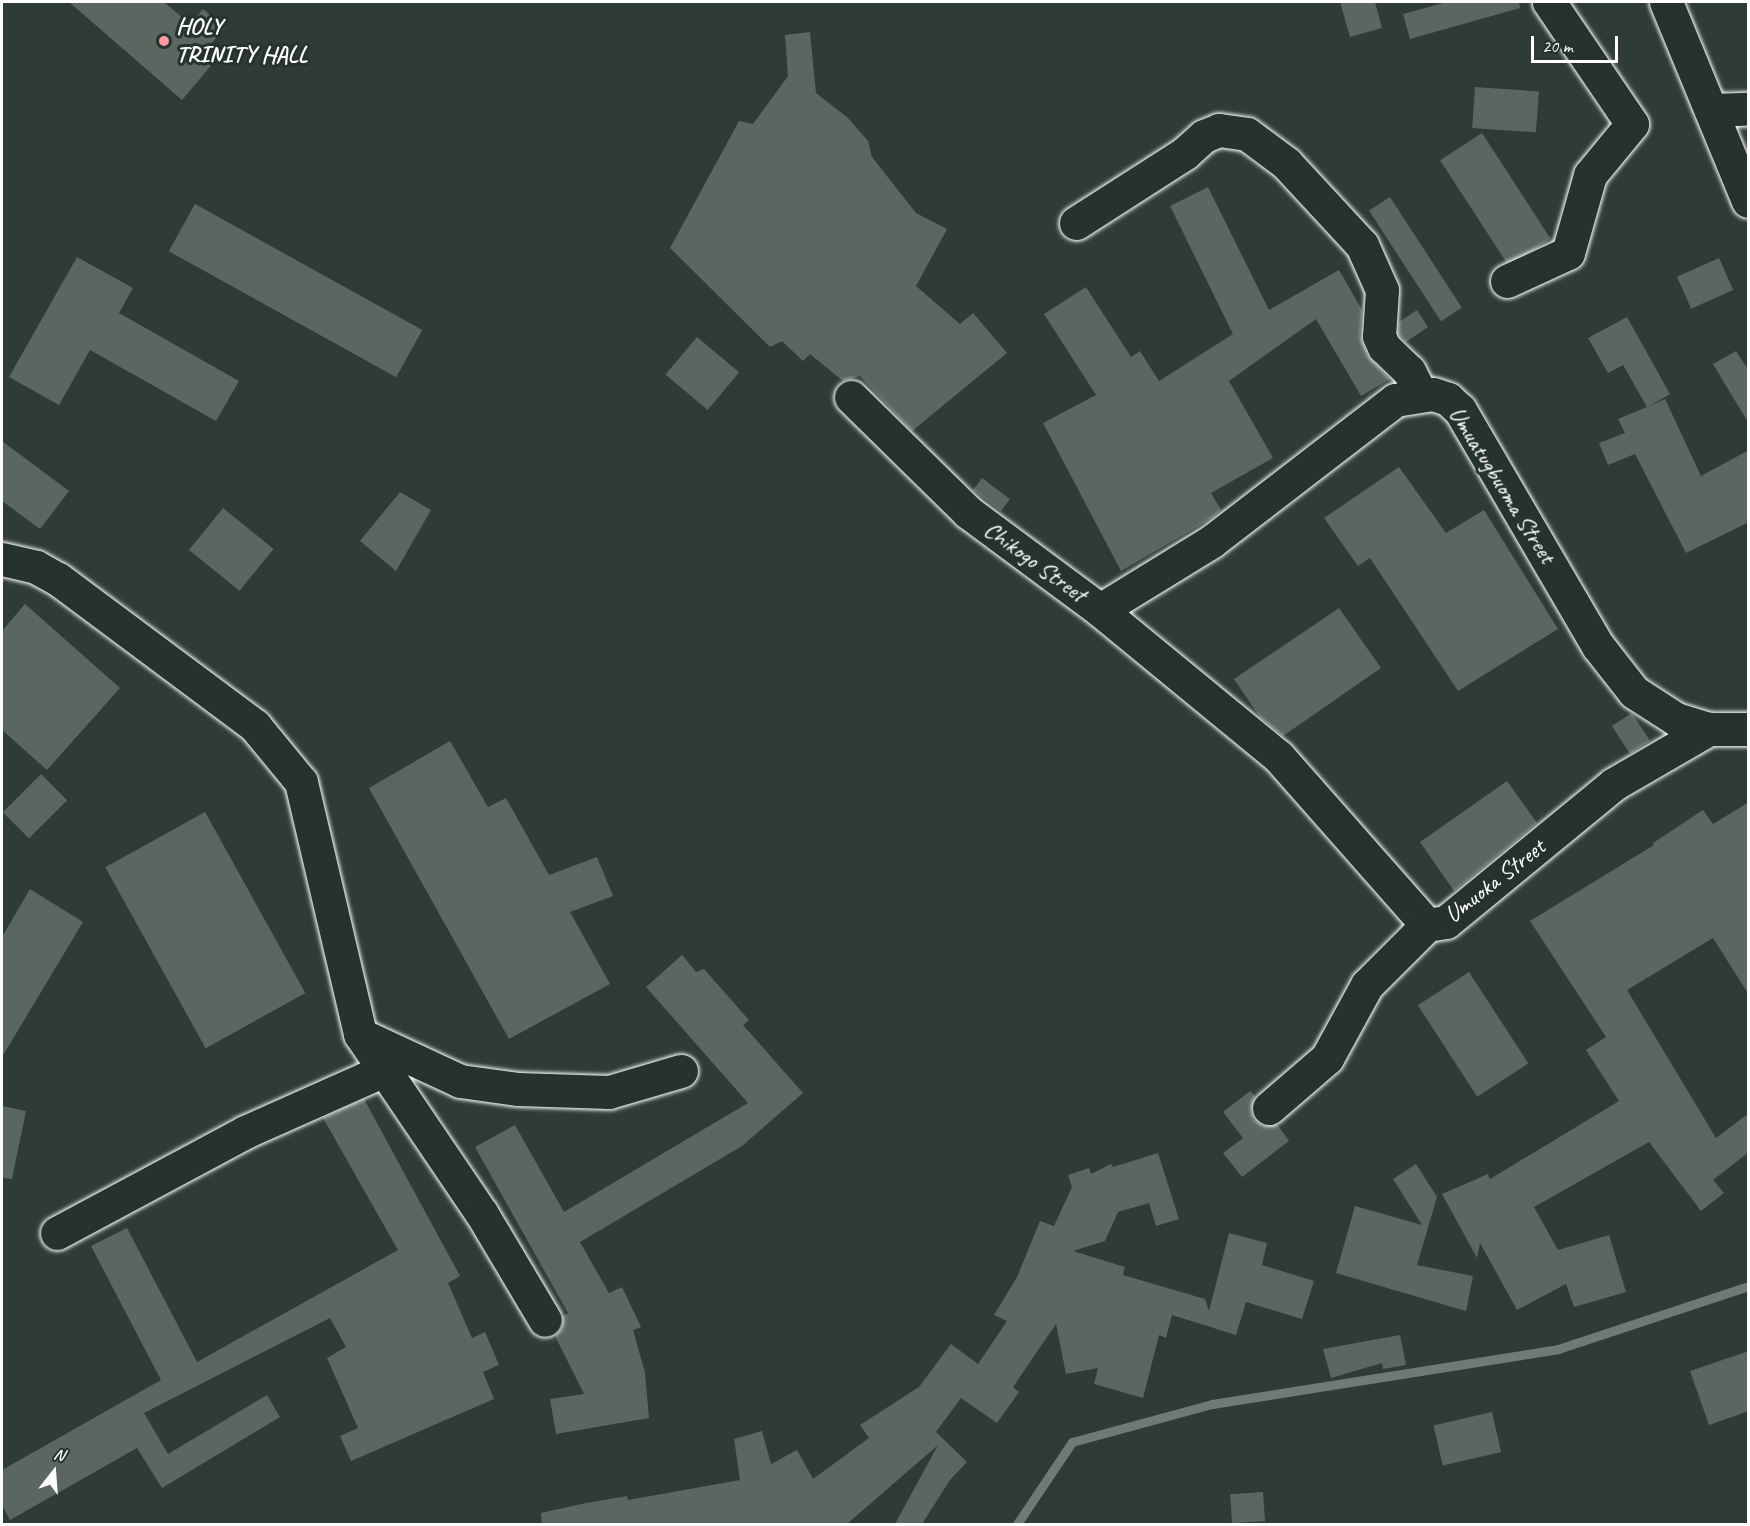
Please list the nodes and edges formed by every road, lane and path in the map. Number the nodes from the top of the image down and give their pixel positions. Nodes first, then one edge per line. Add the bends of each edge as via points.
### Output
1 (1549, 2) edge
2 (1666, 2) edge
3 (1749, 109) edge
4 (1711, 110) junction
5 (1749, 201) edge
6 (1076, 223) dead end
7 (1506, 280) dead end
8 (1420, 393) junction
9 (851, 397) dead end
10 (2, 559) edge
11 (1100, 610) junction
12 (1228, 718) joint
13 (1709, 729) junction
14 (1749, 729) edge
15 (1427, 924) junction
16 (360, 1034) junction
17 (384, 1070) junction
18 (681, 1071) dead end
19 (1269, 1108) dead end
20 (57, 1233) dead end
21 (545, 1320) dead end

1 - 7 street via 1632,124 1590,175 1568,253
2 - 4 street
3 - 4 street
4 - 5 street
6 - 8 street, Umuatugbuoma Street via 1185,153 1204,136 1219,130 1247,134 1286,163 1362,246 1383,290 1379,336 1384,348 1409,371
8 - 11 street via 1395,400 1212,541
8 - 13 street, Umuatugbuoma Street via 1448,399 1460,410 1615,671 1634,692 1664,712
9 - 11 street, Chikogo Street via 968,512
10 - 16 street via 36,567 58,579 269,739 301,782
11 - 12 street, Chikogo Street
12 - 15 street, Umuoka Street via 1278,756
13 - 14 street, Umuatugbuoma Street
13 - 15 street, Umuoka Street via 1607,788 1446,922
15 - 19 street via 1367,985 1327,1058
16 - 17 street
16 - 18 street via 460,1081 518,1089 609,1092
17 - 20 street via 245,1132
17 - 21 street via 482,1214

